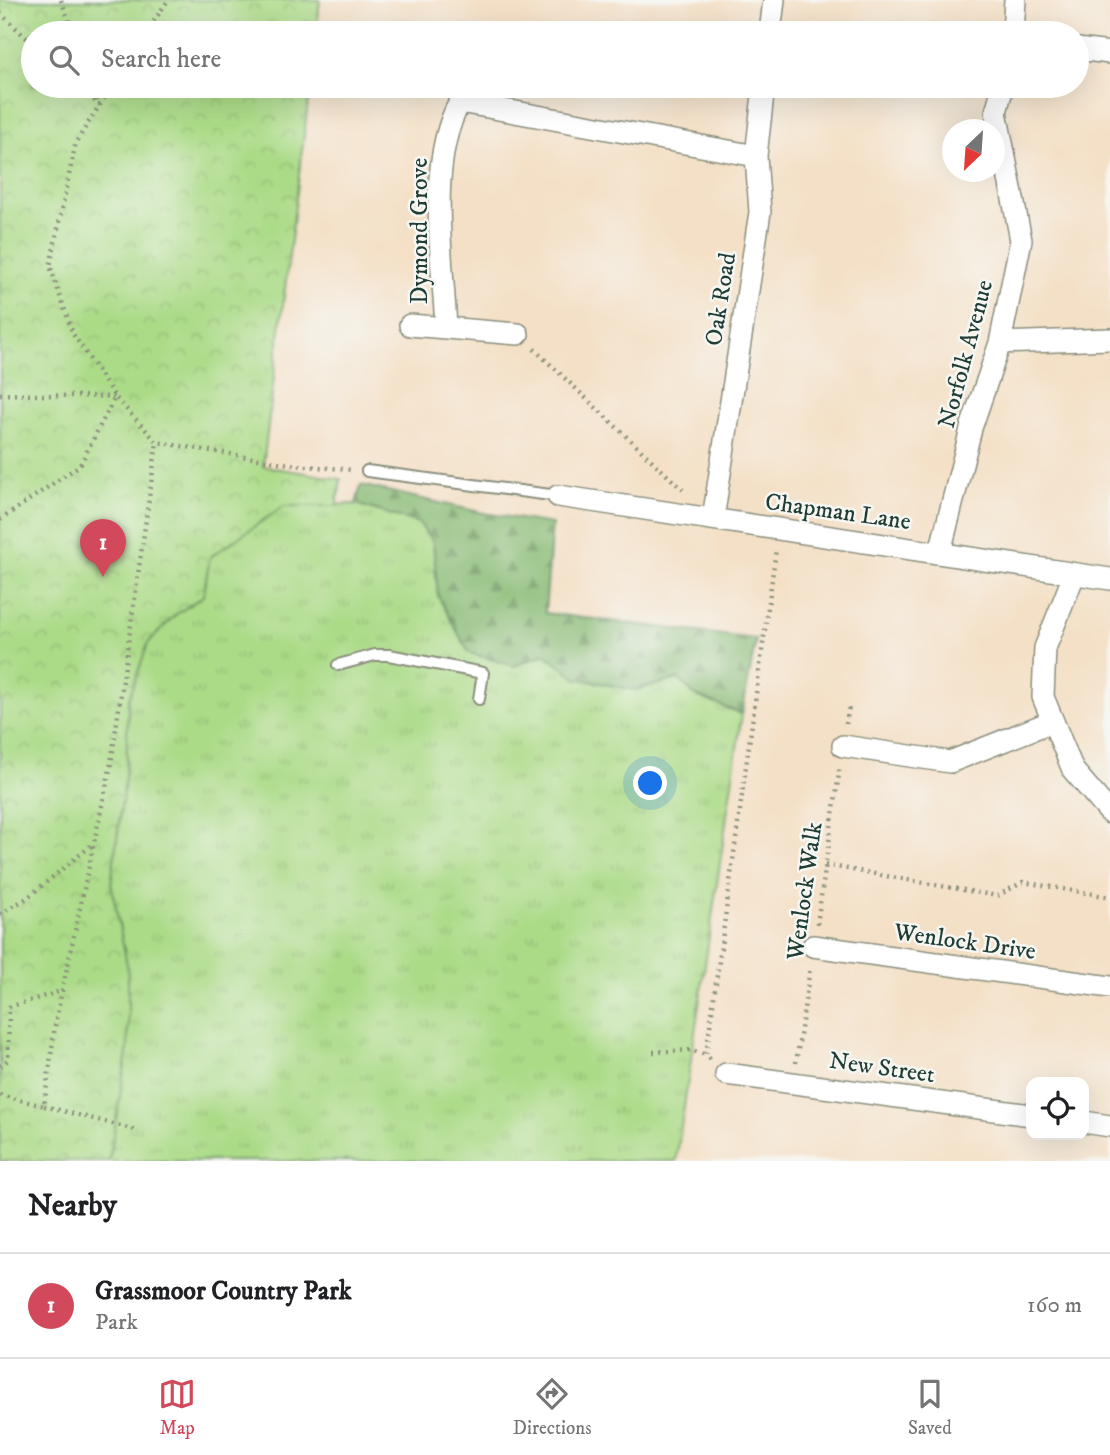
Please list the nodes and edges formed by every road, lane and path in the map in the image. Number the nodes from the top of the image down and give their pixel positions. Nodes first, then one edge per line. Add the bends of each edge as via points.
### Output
1 (61, 0) edge
2 (168, 0) edge
3 (774, 0) edge
4 (1015, 0) edge
5 (0, 13) edge
6 (69, 21) edge
7 (154, 21) edge
8 (772, 21) edge
9 (1014, 21) edge
10 (21, 33) edge
11 (1089, 50) edge
12 (1110, 53) edge
13 (91, 98) edge
14 (96, 98) edge
15 (104, 98) edge
16 (459, 98) edge
17 (479, 98) edge
18 (763, 98) edge
19 (1000, 98) edge
20 (99, 106) junction
21 (756, 156) junction
22 (410, 325) dead end
23 (446, 328) junction
24 (518, 334) joint
25 (1110, 339) edge
26 (1000, 343) junction
27 (0, 394) edge
28 (115, 397) junction
29 (157, 442) junction
30 (367, 471) joint
31 (558, 496) joint
32 (713, 519) junction
33 (0, 520) edge
34 (779, 528) junction
35 (940, 552) junction
36 (1074, 575) junction
37 (1110, 579) edge
38 (338, 665) dead end
39 (479, 699) dead end
40 (849, 706) dead end
41 (1053, 721) junction
42 (843, 746) junction
43 (1110, 813) edge
44 (94, 844) junction
45 (825, 865) junction
46 (1110, 897) edge
47 (0, 914) edge
48 (813, 946) junction
49 (1110, 987) edge
50 (62, 991) junction
51 (653, 1052) dead end
52 (706, 1055) junction
53 (0, 1066) edge
54 (726, 1074) joint
55 (793, 1081) junction
56 (0, 1095) edge
57 (44, 1106) junction
58 (1026, 1114) edge
59 (1089, 1123) edge
60 (1110, 1126) edge
61 (136, 1130) dead end

1 - 6 path
2 - 7 path
3 - 8 street
4 - 9 street
5 - 10 path
11 - 12 street
13 - 20 path
14 - 20 path
15 - 20 path
16 - 23 street, Dymond Grove via 447,131 440,183
17 - 21 street, Dymond Grove
18 - 21 street, Oak Road
19 - 26 street, Norfolk Avenue via 996,113 1021,240
20 - 28 path via 76,142 50,266 73,334
21 - 32 street, Oak Road via 760,212
22 - 23 street, Dymond Grove
23 - 24 street, Dymond Grove
24 - 32 path
25 - 26 street
26 - 35 street, Norfolk Avenue via 972,425
27 - 28 path
28 - 29 path
28 - 33 path via 80,465
29 - 30 path via 295,465
29 - 44 path via 111,764
30 - 31 lane
31 - 32 street, Chapman Lane
32 - 34 street, Chapman Lane
34 - 35 street, Chapman Lane
34 - 52 path
35 - 36 street, Chapman Lane
36 - 37 street, Chapman Lane
36 - 41 street via 1045,648 1043,697
38 - 39 lane via 389,655 483,673
40 - 42 path, Wenlock Walk
41 - 42 street via 950,762
41 - 43 street via 1073,770
42 - 45 path, Wenlock Walk
44 - 47 path
44 - 50 path
45 - 46 path via 997,895 1023,882
45 - 48 path, Wenlock Walk
48 - 49 street, Wenlock Drive
48 - 55 path, Wenlock Walk
50 - 53 path via 9,1007 8,1060
50 - 57 path
51 - 52 path
52 - 54 path
54 - 55 street, New Street
55 - 58 street, New Street
56 - 57 path
57 - 61 path
59 - 60 street

